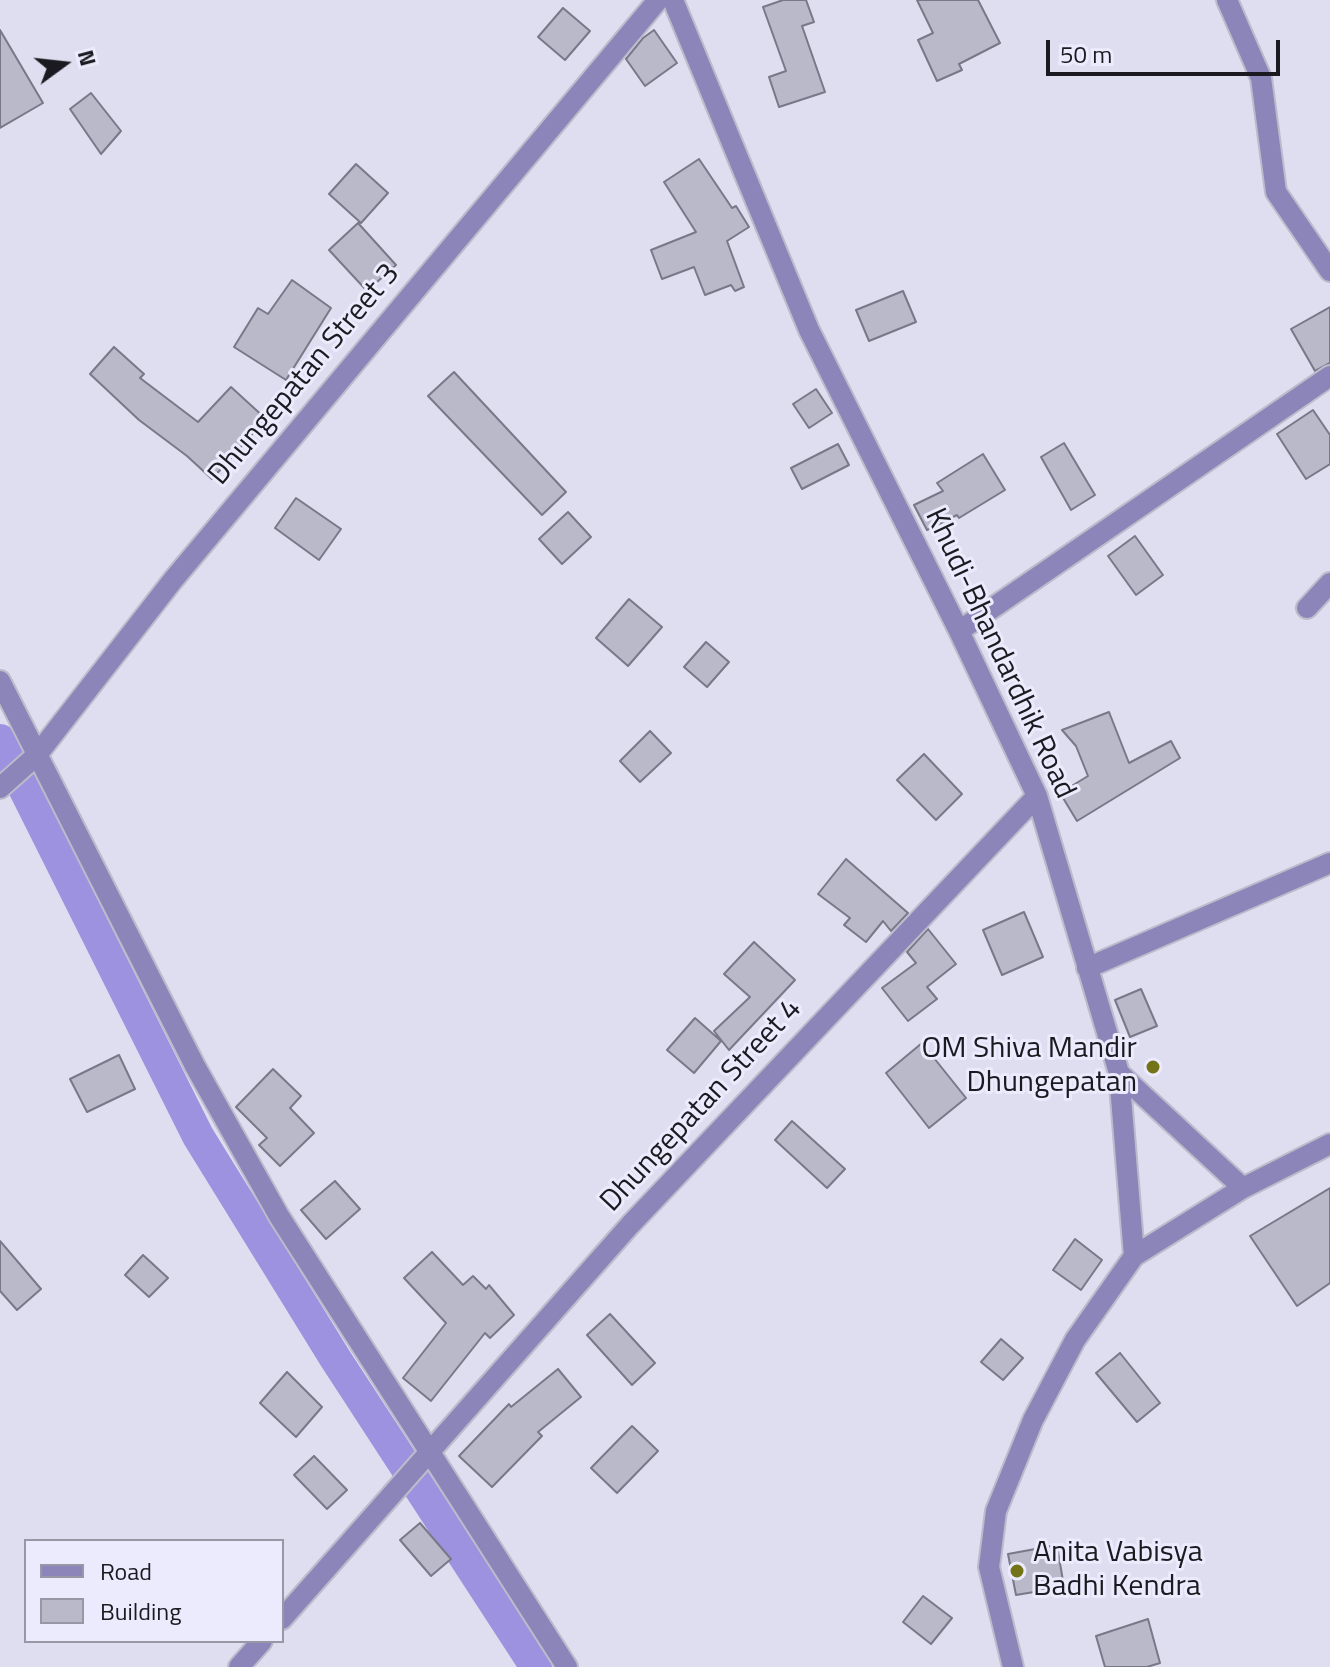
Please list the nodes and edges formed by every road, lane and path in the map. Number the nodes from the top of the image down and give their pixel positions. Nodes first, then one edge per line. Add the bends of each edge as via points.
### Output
1 (658, 0) edge
2 (673, 0) edge
3 (1227, 0) edge
4 (1330, 271) edge
5 (1330, 376) edge
6 (1330, 583) edge
7 (1307, 608) dead end
8 (959, 631) junction
9 (0, 681) edge
10 (37, 755) junction
11 (0, 788) edge
12 (1037, 796) junction
13 (1330, 863) edge
14 (1087, 968) junction
15 (1119, 1073) junction
16 (1330, 1144) edge
17 (1243, 1188) junction
18 (1134, 1256) junction
19 (424, 1458) junction
20 (284, 1617) edge
21 (260, 1643) edge
22 (239, 1667) edge
23 (567, 1667) edge
24 (1013, 1667) edge

1 - 10 street, Dhungepatan Street 3 via 173,580
2 - 8 street, Khudi-Bhandardhik Road via 809,330
3 - 4 street via 1261,78 1276,192
5 - 8 street
6 - 7 street
8 - 12 street, Khudi-Bhandardhik Road
9 - 10 street
10 - 11 street, Dhungepatan Street 3
10 - 19 street via 195,1066
12 - 14 street, Khudi-Bhandardhik Road
12 - 19 street, Dhungepatan Street 4 via 630,1225
13 - 14 street
14 - 15 street, Khudi-Bhandardhik Road
15 - 17 street
15 - 18 street, Khudi-Bhandardhik Road
16 - 17 street
17 - 18 street
18 - 24 street via 1075,1340 1033,1420 996,1511 989,1567
19 - 20 street, Dhungepatan Street 4
19 - 23 street
21 - 22 street

